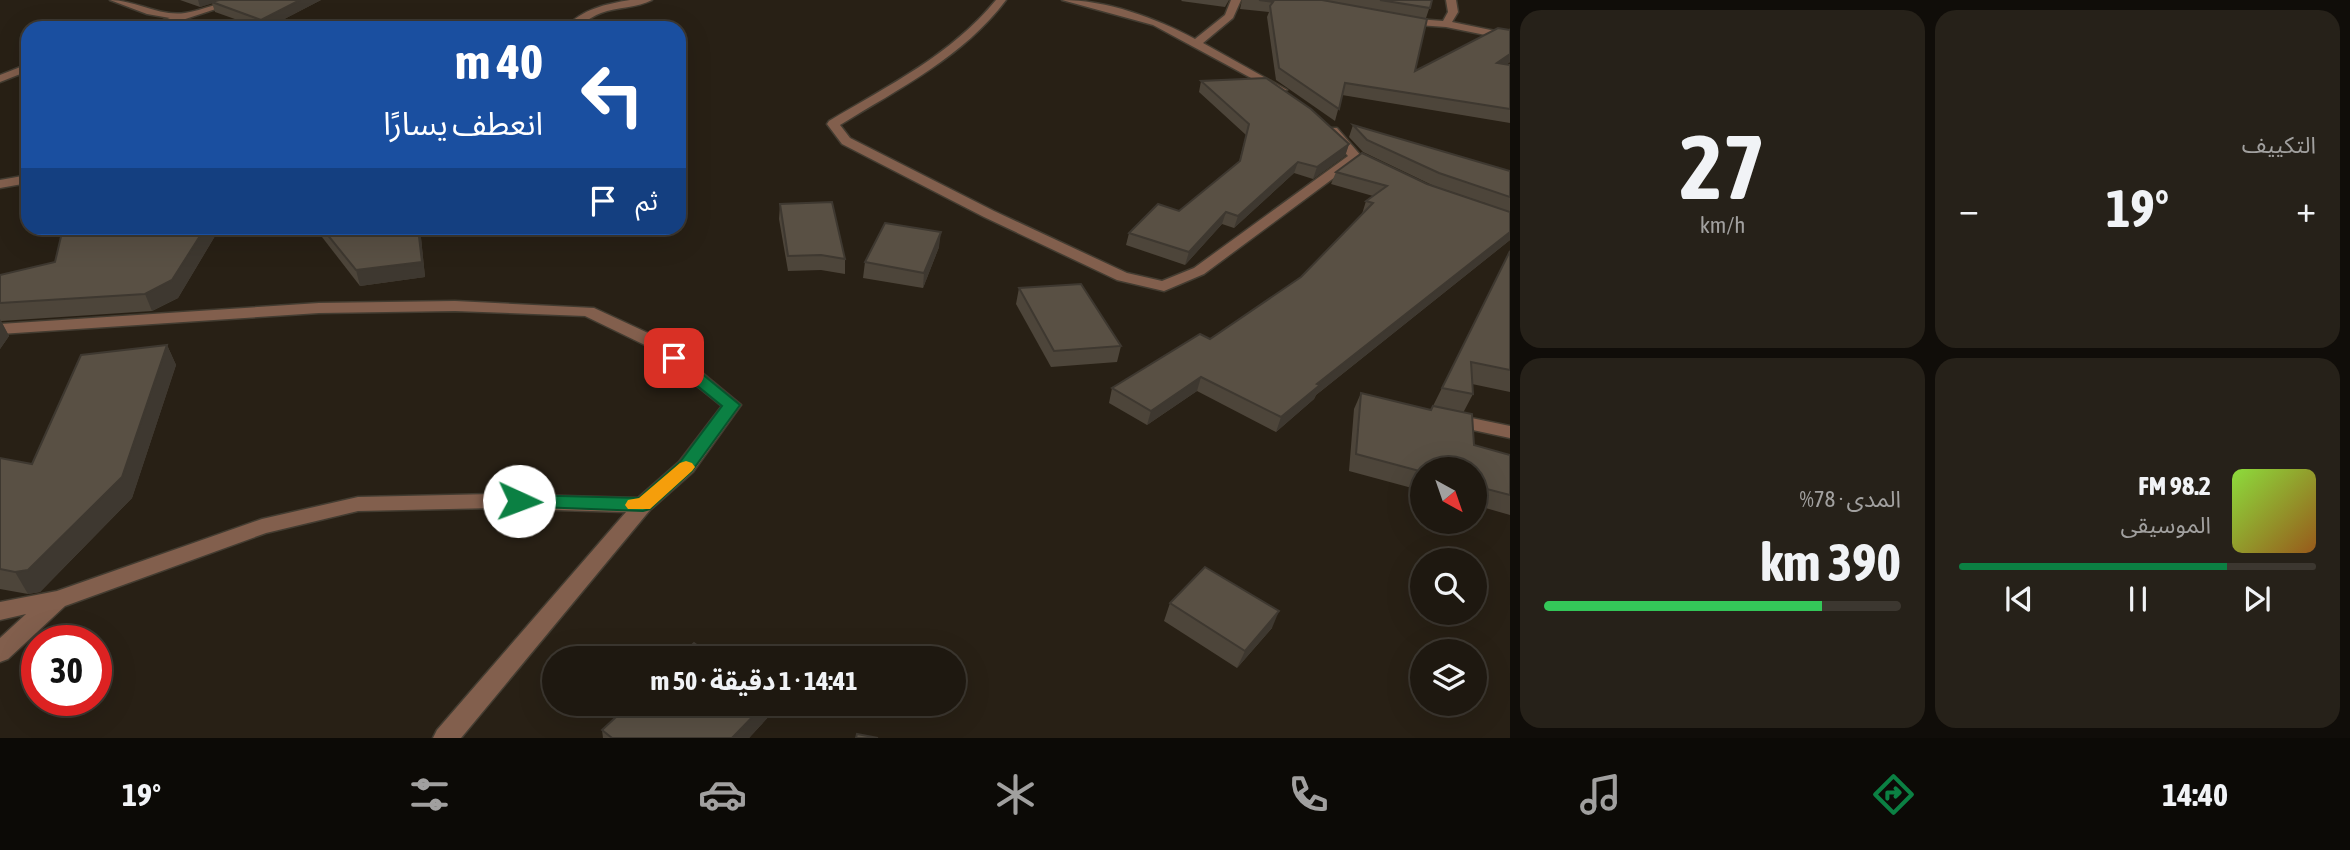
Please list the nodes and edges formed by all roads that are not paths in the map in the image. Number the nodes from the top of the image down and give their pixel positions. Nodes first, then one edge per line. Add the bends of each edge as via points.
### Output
1 (115, 0) edge
2 (238, 0) edge
3 (647, 0) edge
4 (1001, 0) edge
5 (1067, 0) edge
6 (1236, 0) edge
7 (1451, 0) edge
8 (183, 17) junction
9 (1388, 18) edge
10 (170, 21) edge
11 (577, 21) edge
12 (1446, 24) junction
13 (1510, 37) edge
14 (1197, 43) junction
15 (21, 66) edge
16 (0, 68) edge
17 (21, 68) edge
18 (0, 79) edge
19 (1294, 100) edge
20 (1321, 120) edge
21 (21, 180) edge
22 (0, 184) edge
23 (0, 329) edge
24 (1429, 416) edge
25 (1510, 432) edge
26 (643, 505) junction
27 (59, 599) junction
28 (0, 611) edge
29 (0, 652) edge
30 (446, 738) edge

1 - 8 street
2 - 8 street
3 - 11 street via 603,9
4 - 20 street via 947,55 833,124 846,141 1122,277 1164,286 1199,271 1362,160
5 - 14 street via 1157,23
6 - 14 street via 1228,16
7 - 12 street via 1453,12
8 - 10 street
9 - 12 street
12 - 13 street
14 - 19 street
15 - 16 street
17 - 18 street
21 - 22 street
23 - 26 street via 319,308 454,306 588,311 654,343 732,405 686,467
24 - 25 street
26 - 27 street via 494,500 358,504 262,526
26 - 30 street
27 - 28 street
27 - 29 street

